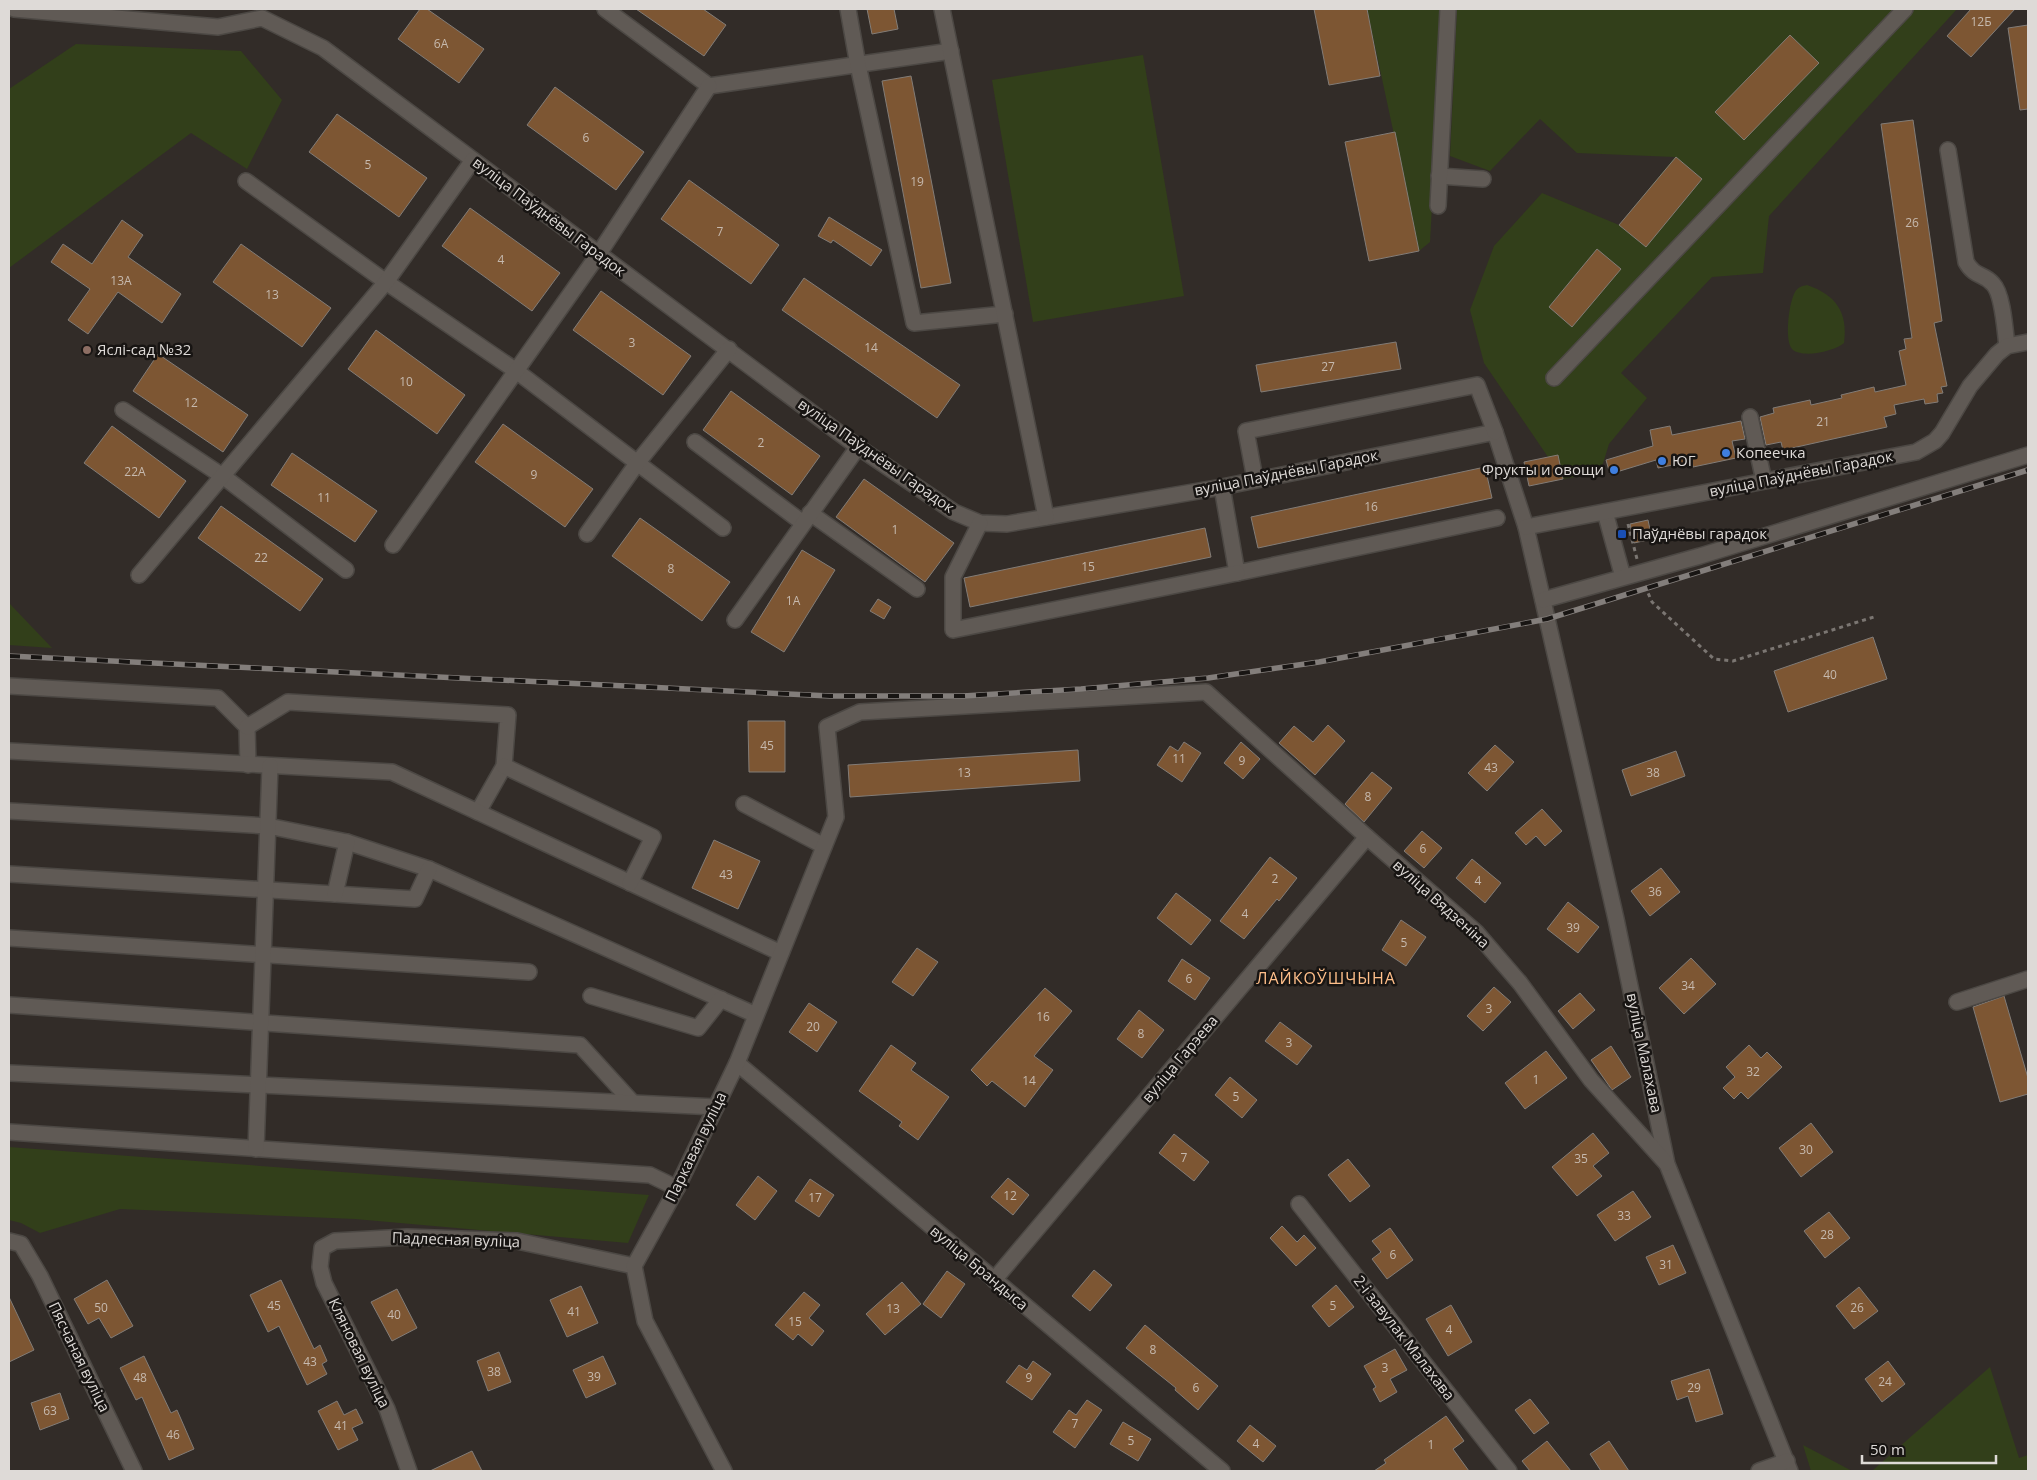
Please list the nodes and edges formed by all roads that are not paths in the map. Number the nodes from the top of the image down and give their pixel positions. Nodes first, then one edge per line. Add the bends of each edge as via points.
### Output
1 (14, 9) edge
2 (275, 9) edge
3 (605, 9) edge
4 (848, 9) edge
5 (942, 9) edge
6 (1448, 9) edge
7 (1905, 9) edge
8 (262, 18) junction
9 (951, 51) junction
10 (858, 65) junction
11 (708, 86) junction
12 (1948, 150) dead end
13 (473, 160) junction
14 (1439, 176) junction
15 (1483, 179) dead end
16 (246, 181) dead end
17 (1438, 206) dead end
18 (598, 255) junction
19 (386, 282) junction
20 (1005, 314) junction
21 (2028, 342) edge
22 (2007, 346) junction
23 (729, 349) junction
24 (515, 370) junction
25 (1554, 378) dead end
26 (123, 410) dead end
27 (1750, 417) dead end
28 (1495, 432) junction
29 (695, 442) dead end
30 (858, 447) junction
31 (2028, 455) edge
32 (638, 462) junction
33 (224, 477) junction
34 (1255, 479) junction
35 (1764, 481) junction
36 (1222, 487) junction
37 (1605, 512) junction
38 (1046, 517) junction
39 (806, 518) junction
40 (1497, 518) dead end
41 (980, 523) junction
42 (1526, 527) junction
43 (723, 528) dead end
44 (587, 534) dead end
45 (393, 545) dead end
46 (346, 570) dead end
47 (1237, 573) junction
48 (140, 575) dead end
49 (1623, 577) junction
50 (917, 589) dead end
51 (1543, 600) junction
52 (735, 620) dead end
53 (9, 686) edge
54 (247, 727) junction
55 (9, 752) edge
56 (248, 764) junction
57 (270, 766) junction
58 (504, 766) junction
59 (744, 804) dead end
60 (9, 811) edge
61 (478, 812) junction
62 (836, 817) joint
63 (268, 826) junction
64 (1367, 838) junction
65 (347, 842) junction
66 (824, 846) junction
67 (429, 869) junction
68 (9, 874) edge
69 (630, 883) junction
70 (266, 890) junction
71 (335, 894) junction
72 (9, 938) edge
73 (781, 954) junction
74 (263, 955) junction
75 (529, 972) dead end
76 (2028, 979) edge
77 (591, 996) dead end
78 (720, 999) junction
79 (1957, 1002) dead end
80 (9, 1006) edge
81 (756, 1015) junction
82 (260, 1023) junction
83 (736, 1063) junction
84 (9, 1073) edge
85 (258, 1085) junction
86 (633, 1103) junction
87 (716, 1107) junction
88 (9, 1132) edge
89 (256, 1149) junction
90 (1667, 1164) junction
91 (677, 1188) junction
92 (1299, 1204) dead end
93 (335, 1240) joint
94 (15, 1242) edge
95 (634, 1266) junction
96 (994, 1280) junction
97 (1788, 1466) edge
98 (134, 1471) edge
99 (408, 1471) edge
100 (724, 1471) edge
101 (1222, 1471) edge
102 (1509, 1471) edge
103 (1759, 1471) edge

1 - 8 street via 218,27
2 - 8 street
3 - 11 street
4 - 10 street
5 - 9 street
6 - 14 street
7 - 25 street
8 - 13 street, вуліца Паўднёвы Гарадок via 323,48
9 - 10 street
9 - 20 street
10 - 11 street
10 - 20 street via 914,323
11 - 18 street
12 - 22 street via 1966,262 1998,292
13 - 18 street, вуліца Паўднёвы Гарадок
13 - 19 street
14 - 15 street
14 - 17 street
16 - 19 street
18 - 23 street, вуліца Паўднёвы Гарадок
18 - 24 street
19 - 24 street
19 - 33 street
20 - 38 street
21 - 22 street
22 - 35 street, вуліца Паўднёвы Гарадок via 1979,374 1942,433 1926,447 1916,452
23 - 30 street, вуліца Паўднёвы Гарадок
23 - 32 street
24 - 32 street
24 - 45 street
26 - 33 street
27 - 35 street
28 - 34 street, вуліца Паўднёвы Гарадок
28 - 34 street via 1477,385 1246,431
28 - 42 street
29 - 39 street
30 - 39 street
30 - 41 street, вуліца Паўднёвы Гарадок via 954,512
31 - 49 street
32 - 43 street
32 - 44 street
33 - 46 street
33 - 48 street
34 - 36 street, вуліца Паўднёвы Гарадок
35 - 37 street, вуліца Паўднёвы Гарадок
36 - 38 street, вуліца Паўднёвы Гарадок
36 - 47 street
37 - 42 street, вуліца Паўднёвы Гарадок
37 - 49 street
38 - 41 street, вуліца Паўднёвы Гарадок via 1007,524
39 - 50 street
39 - 52 street
40 - 47 street
41 - 47 street via 953,577 953,630
42 - 51 street
49 - 51 street
51 - 90 street, вуліца Малахава via 1616,919
53 - 54 street via 218,698
54 - 56 street
54 - 58 street via 288,702 508,715
55 - 56 street
56 - 57 street
57 - 61 street via 392,772
57 - 63 street
58 - 61 street
58 - 69 street via 653,837
59 - 66 street
60 - 63 street
61 - 69 street
62 - 64 street, вуліца Вядзеніна via 827,727 860,712 1206,692
62 - 66 street, Паркавая вуліца
63 - 65 street
63 - 70 street
64 - 90 street, вуліца Вядзеніна via 1476,932 1520,983 1591,1080
64 - 96 street, вуліца Гарэева
65 - 67 street
65 - 71 street
66 - 73 street, Паркавая вуліца
67 - 71 street via 415,899
67 - 78 street
68 - 70 street
69 - 73 street
70 - 71 street
70 - 74 street
72 - 74 street
73 - 81 street, Паркавая вуліца
74 - 75 street
74 - 82 street
76 - 79 street
77 - 78 street via 698,1028
78 - 81 street
80 - 82 street
81 - 83 street, Паркавая вуліца
82 - 85 street
82 - 86 street via 580,1045
83 - 87 street, Паркавая вуліца
83 - 96 street, вуліца Брандыса
84 - 85 street
85 - 86 street
85 - 89 street
86 - 87 street
87 - 91 street, Паркавая вуліца
88 - 89 street
89 - 91 street via 650,1175
90 - 97 street, вуліца Малахава
91 - 95 street, Паркавая вуліца
92 - 102 street, 2-і завулак Малахава
93 - 95 street, Падлесная вуліца via 407,1237 518,1240
93 - 99 street, Кляновая вуліца via 322,1248 320,1267 324,1284 387,1409
94 - 98 street, Пясчаная вуліца via 40,1276
95 - 100 street via 646,1320
96 - 101 street, вуліца Брандыса
97 - 103 street

